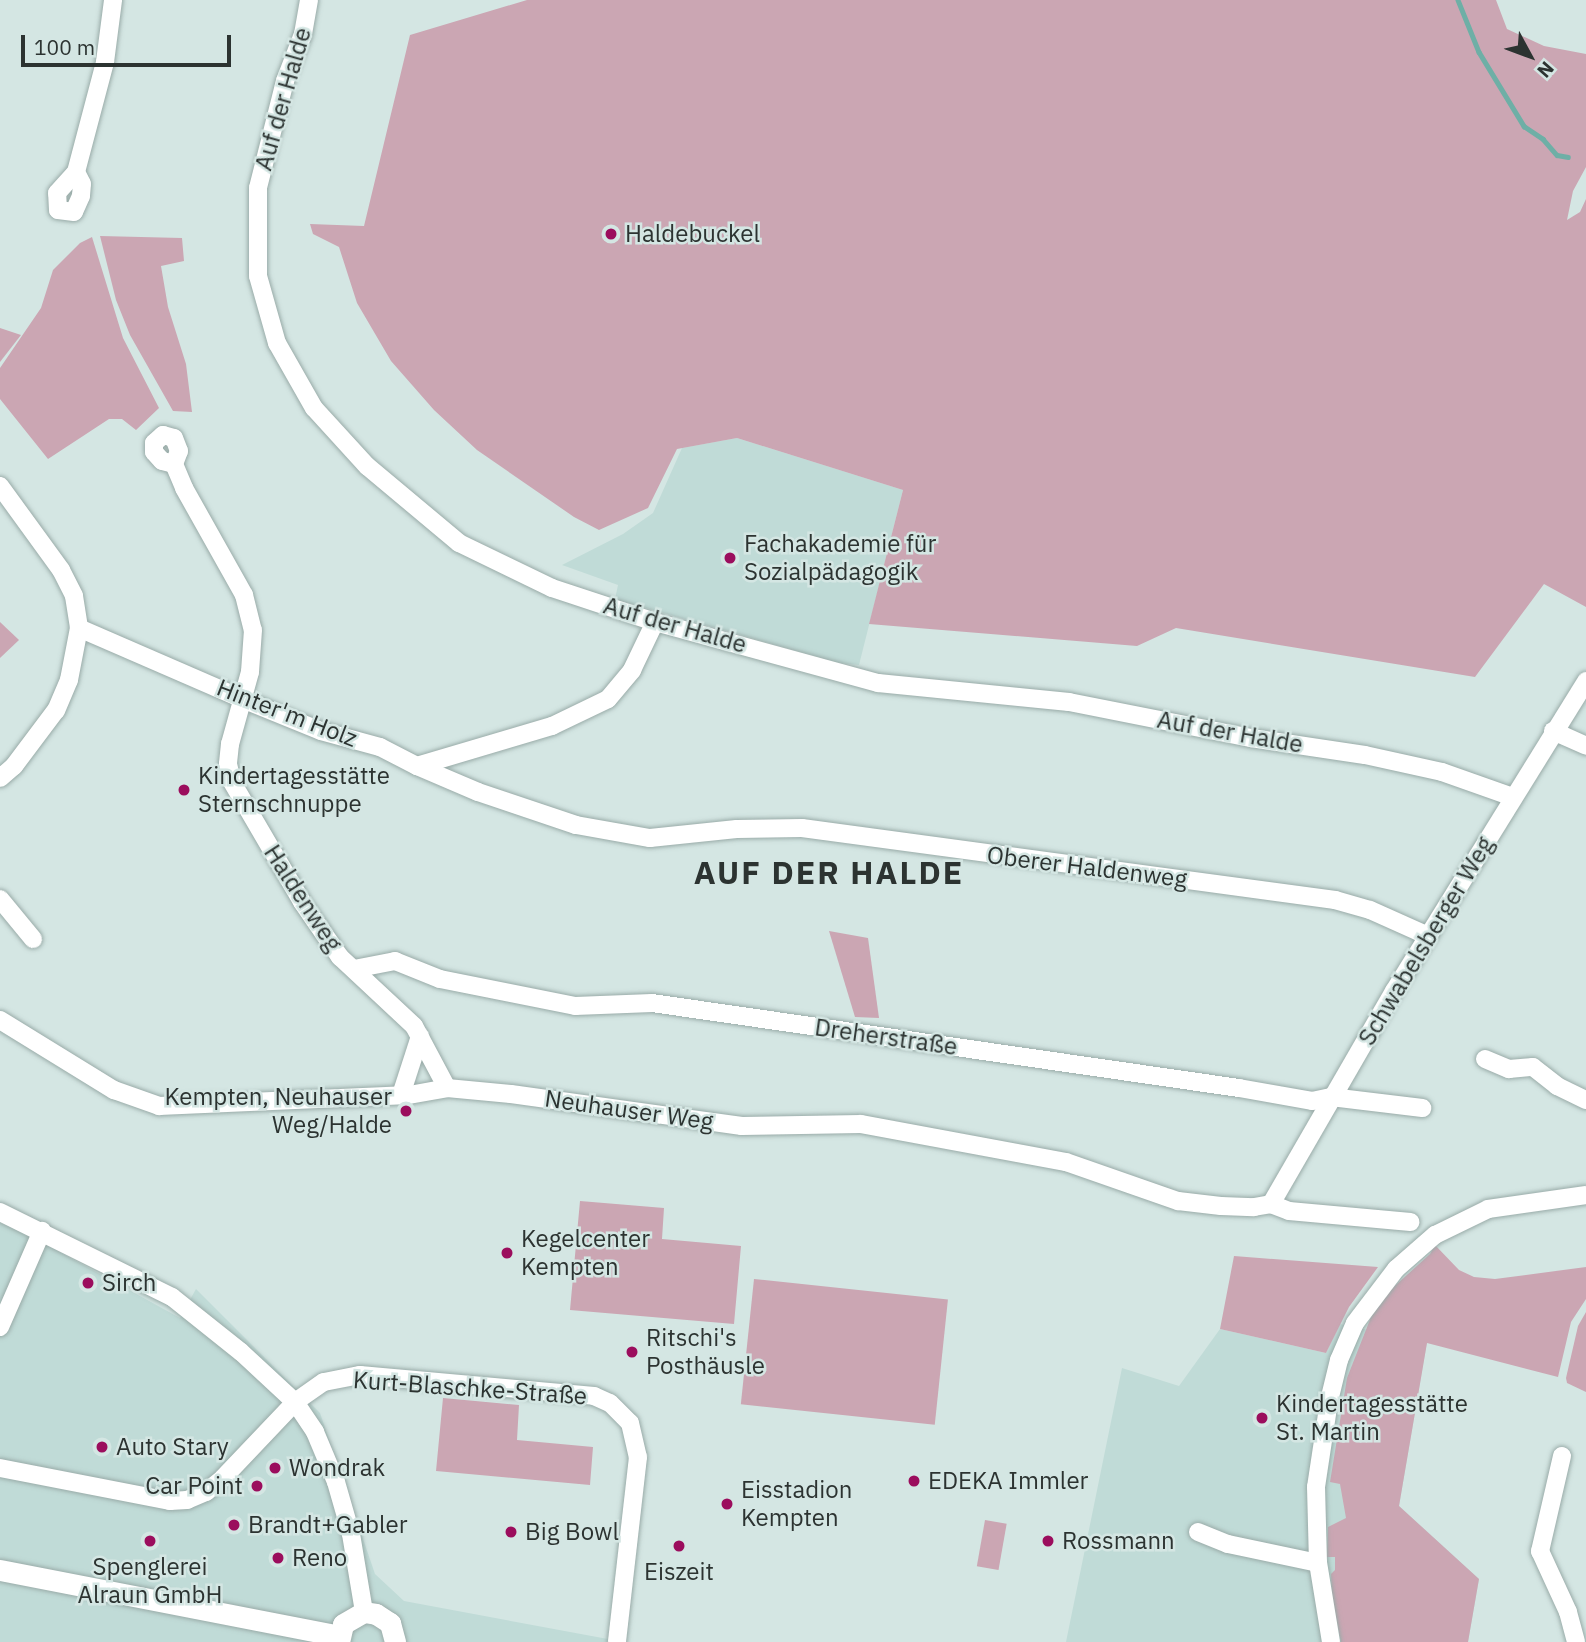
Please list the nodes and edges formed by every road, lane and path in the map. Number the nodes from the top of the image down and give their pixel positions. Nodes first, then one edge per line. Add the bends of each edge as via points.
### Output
1 (113, 0) edge
2 (309, 0) edge
3 (76, 172) dead end
4 (174, 464) dead end
5 (0, 486) edge
6 (654, 622) junction
7 (79, 628) junction
8 (1586, 681) edge
9 (242, 699) junction
10 (1553, 732) junction
11 (1586, 746) edge
12 (417, 766) junction
13 (0, 778) edge
14 (1513, 797) junction
15 (0, 899) edge
16 (1428, 936) junction
17 (33, 939) dead end
18 (354, 969) junction
19 (0, 1020) edge
20 (420, 1036) junction
21 (1485, 1059) dead end
22 (447, 1088) junction
23 (401, 1095) junction
24 (1331, 1097) junction
25 (1586, 1100) edge
26 (1422, 1108) dead end
27 (1586, 1195) edge
28 (1271, 1204) junction
29 (0, 1212) edge
30 (1411, 1222) dead end
31 (42, 1231) junction
32 (0, 1327) edge
33 (295, 1402) junction
34 (1562, 1456) dead end
35 (0, 1468) edge
36 (1198, 1532) dead end
37 (1318, 1563) junction
38 (0, 1570) edge
39 (364, 1612) junction
40 (339, 1639) edge
41 (395, 1642) edge
42 (617, 1642) edge
43 (1331, 1642) edge
44 (1576, 1642) edge

1 - 3 street via 105,62
2 - 6 street, Auf der Halde via 258,188 258,276 276,343 314,408 367,466 459,543 552,588
4 - 9 street, Haldenweg via 244,595 253,630 250,672
5 - 7 street via 61,569 74,596
6 - 12 street via 632,670 608,699 552,726
6 - 14 street, Auf der Halde via 878,683 1069,702 1365,755 1442,772
7 - 9 street, Hinter'm Holz
7 - 13 street via 69,680 56,710
8 - 10 street, Schwabelsberger Weg
9 - 12 street, Hinter'm Holz via 321,731 380,747
9 - 18 street, Haldenweg via 230,744 232,782 302,902 340,957
10 - 11 street
10 - 14 street, Schwabelsberger Weg
12 - 16 street, Oberer Haldenweg via 576,825 650,838 802,828 1326,898 1370,910
14 - 16 street, Schwabelsberger Weg
15 - 17 street
16 - 24 street, Schwabelsberger Weg
18 - 20 street, Haldenweg
18 - 24 street, Dreherstraße via 395,961 440,979 575,1006 652,1003 1312,1101
19 - 23 street, Neuhauser Weg via 114,1090 159,1105
20 - 22 street, Haldenweg
20 - 23 street
21 - 25 street via 1509,1069 1533,1067
22 - 23 street, Neuhauser Weg
22 - 28 street, Neuhauser Weg via 742,1126 839,1123 897,1128 1066,1162 1178,1201 1254,1208
24 - 26 street, Dreherstraße
24 - 28 street, Schwabelsberger Weg
27 - 37 street via 1488,1209 1435,1235 1372,1297 1339,1360 1329,1402 1316,1487
28 - 30 street, Neuhauser Weg via 1289,1210
29 - 31 street
31 - 32 street
31 - 33 street via 172,1297
33 - 35 street, Kurt-Blaschke-Straße via 223,1478 187,1500 170,1502
33 - 39 street via 315,1432 336,1482 351,1534
33 - 42 street, Kurt-Blaschke-Straße via 324,1382 359,1375 594,1396 610,1403 630,1423 638,1457
34 - 44 street via 1540,1552 1568,1612
36 - 37 street via 1228,1544
37 - 43 street
38 - 40 main road
39 - 40 main road via 348,1620
39 - 41 main road via 390,1623

